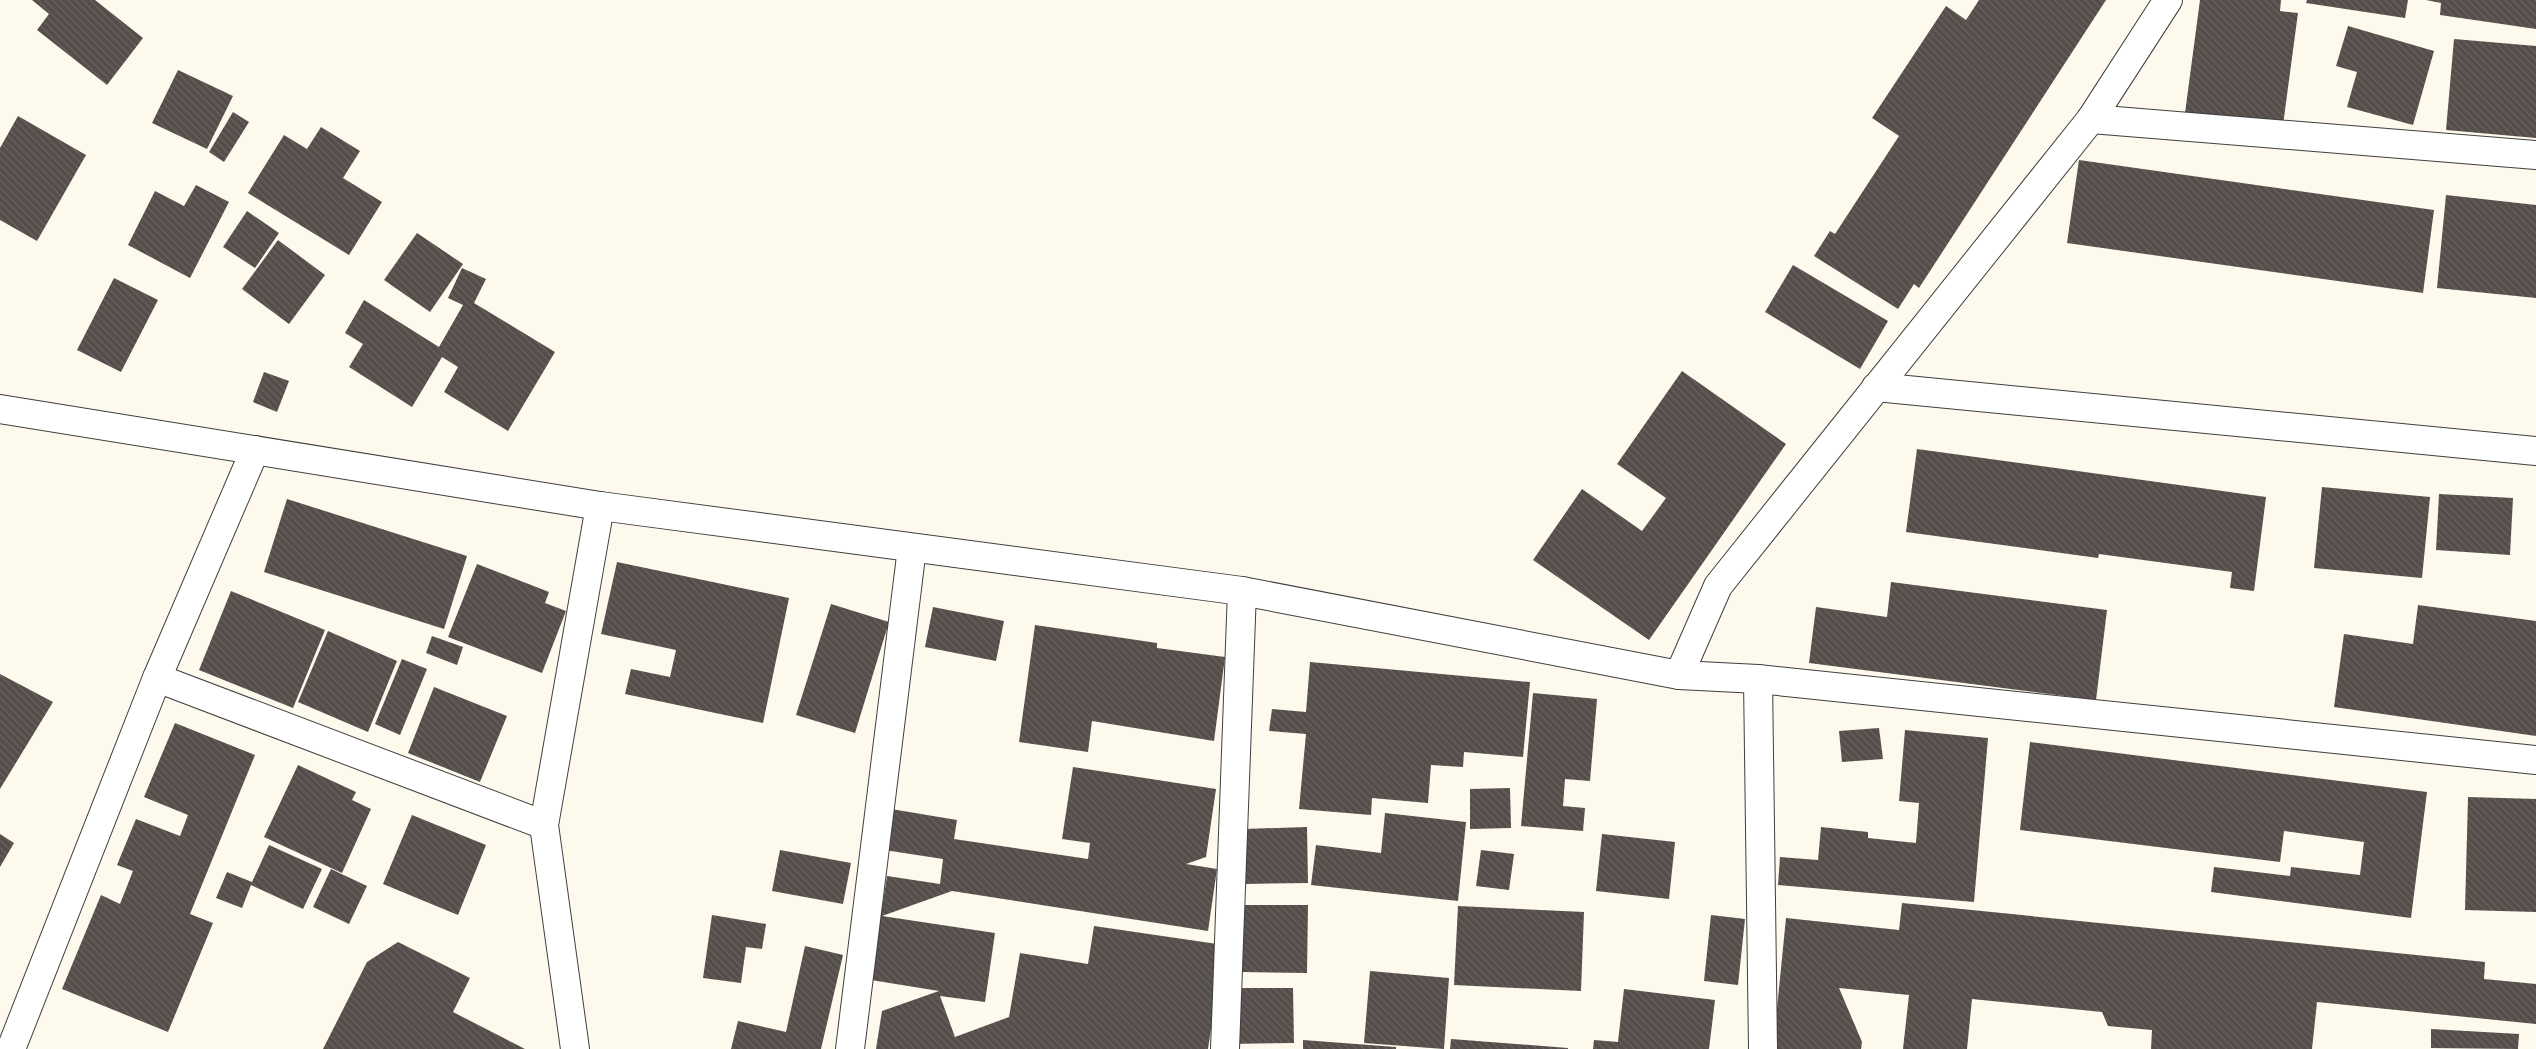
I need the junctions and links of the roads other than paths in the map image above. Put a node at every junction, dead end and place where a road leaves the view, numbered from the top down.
1 (2168, 0) edge
2 (2091, 119) junction
3 (2536, 156) edge
4 (1876, 386) junction
5 (0, 409) edge
6 (255, 450) junction
7 (2536, 451) edge
8 (600, 506) junction
9 (912, 548) junction
10 (1242, 591) junction
11 (1679, 675) junction
12 (157, 678) junction
13 (1758, 679) junction
14 (2536, 760) edge
15 (544, 825) junction
16 (11, 1049) edge
17 (574, 1049) edge
18 (850, 1049) edge
19 (1225, 1049) edge
20 (1763, 1049) edge

1 - 2 street
2 - 3 street
2 - 4 street
4 - 7 street
4 - 11 street
5 - 6 street
6 - 8 street
6 - 12 street
8 - 9 street
8 - 15 street
9 - 10 street
9 - 18 street
10 - 11 street
10 - 19 street
11 - 13 street
12 - 15 street
12 - 16 street
13 - 14 street
13 - 20 street
15 - 17 street

